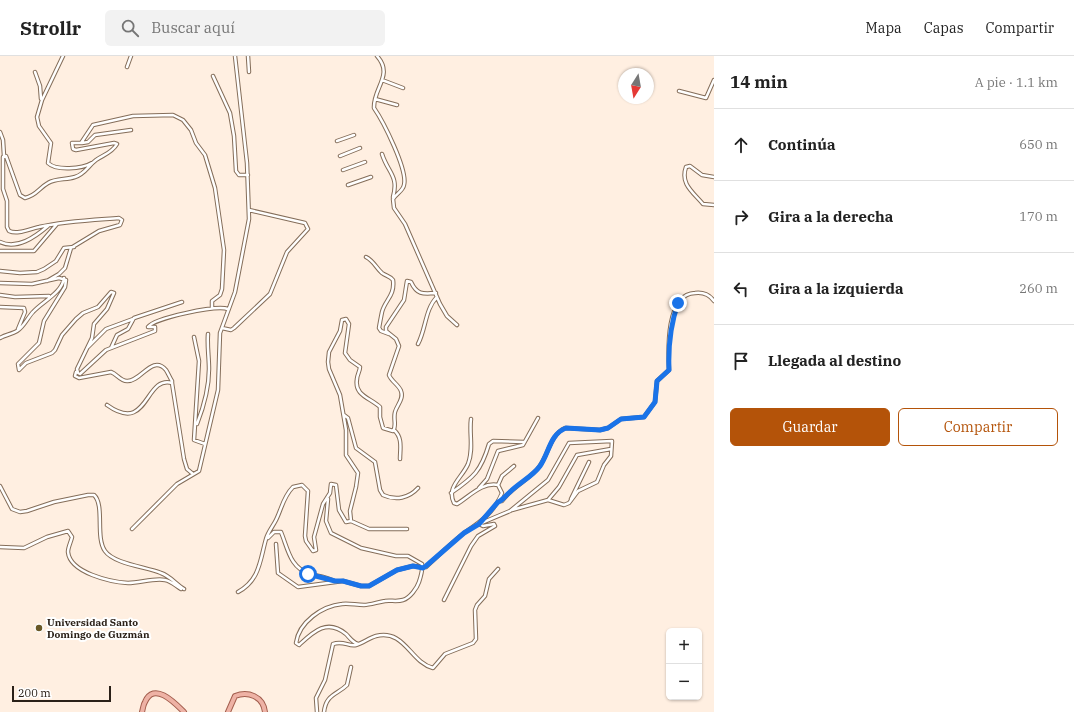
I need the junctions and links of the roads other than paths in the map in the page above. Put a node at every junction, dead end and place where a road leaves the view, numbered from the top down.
1 (63, 56) edge
2 (131, 56) edge
3 (234, 56) edge
4 (248, 56) edge
5 (377, 56) edge
6 (127, 67) dead end
7 (35, 72) dead end
8 (249, 72) dead end
9 (213, 76) dead end
10 (382, 80) junction
11 (714, 80) edge
12 (713, 84) edge
13 (403, 88) dead end
14 (679, 91) dead end
15 (375, 99) junction
16 (42, 100) junction
17 (397, 105) dead end
18 (131, 130) dead end
19 (0, 132) edge
20 (354, 135) dead end
21 (337, 141) dead end
22 (81, 143) junction
23 (360, 148) dead end
24 (382, 154) dead end
25 (4, 156) junction
26 (340, 156) dead end
27 (365, 162) dead end
28 (92, 163) junction
29 (342, 170) dead end
30 (248, 175) junction
31 (371, 177) dead end
32 (714, 177) edge
33 (348, 185) dead end
34 (393, 200) junction
35 (714, 205) edge
36 (248, 210) junction
37 (57, 224) junction
38 (48, 225) junction
39 (0, 242) edge
40 (74, 247) junction
41 (0, 251) edge
42 (366, 257) dead end
43 (0, 271) edge
44 (64, 278) junction
45 (47, 281) junction
46 (0, 283) edge
47 (436, 293) junction
48 (0, 295) edge
49 (50, 296) junction
50 (437, 297) junction
51 (714, 301) edge
52 (182, 302) dead end
53 (0, 307) edge
54 (212, 308) junction
55 (228, 309) junction
56 (134, 318) junction
57 (457, 325) dead end
58 (222, 328) junction
59 (17, 331) junction
60 (208, 334) dead end
61 (389, 334) junction
62 (194, 337) dead end
63 (0, 338) edge
64 (418, 344) dead end
65 (111, 348) junction
66 (86, 349) junction
67 (76, 372) junction
68 (172, 383) junction
69 (107, 405) dead end
70 (344, 414) junction
71 (538, 418) dead end
72 (471, 419) dead end
73 (196, 427) junction
74 (394, 430) junction
75 (524, 442) junction
76 (205, 444) junction
77 (611, 449) junction
78 (400, 459) dead end
79 (589, 462) dead end
80 (514, 466) dead end
81 (193, 474) junction
82 (498, 485) junction
83 (0, 486) edge
84 (418, 488) dead end
85 (479, 488) junction
86 (451, 493) junction
87 (328, 498) junction
88 (548, 500) junction
89 (498, 502) junction
90 (569, 503) junction
91 (510, 511) junction
92 (351, 522) junction
93 (479, 524) junction
94 (132, 529) dead end
95 (407, 529) dead end
96 (266, 539) junction
97 (276, 544) dead end
98 (0, 547) edge
99 (423, 568) junction
100 (498, 569) dead end
101 (335, 581) junction
102 (238, 592) dead end
103 (444, 600) dead end
104 (358, 644) junction
105 (351, 667) dead end
106 (142, 712) edge
107 (184, 712) edge
108 (228, 712) edge
109 (265, 712) edge
110 (317, 712) edge
111 (324, 712) edge

1 - 16 street
2 - 6 street
3 - 30 street
4 - 8 street
5 - 10 street
7 - 16 street
9 - 30 street
10 - 13 street
10 - 15 street
11 - 12 street
12 - 14 street
15 - 17 street
15 - 34 street
16 - 28 street
18 - 22 street
19 - 25 street
20 - 21 street
22 - 28 street
22 - 54 street
23 - 26 street
24 - 34 street
25 - 28 street
25 - 38 street
27 - 29 street
30 - 36 street
31 - 33 street
32 - 35 street
34 - 47 street
36 - 55 street
36 - 58 street
37 - 38 street
37 - 40 street
37 - 41 street
38 - 39 street
40 - 43 street
40 - 45 street
42 - 61 street
44 - 45 street
44 - 49 street
44 - 66 street
45 - 46 street
47 - 50 street
47 - 61 street
48 - 49 street
49 - 59 street
50 - 57 street
50 - 64 street
51 - 89 street
52 - 56 street
53 - 59 street
54 - 55 street
54 - 65 street
55 - 58 street
56 - 65 street
56 - 66 street
58 - 76 street
59 - 63 street
60 - 73 street
61 - 74 street
62 - 73 street
65 - 67 street
66 - 67 street
67 - 68 street
68 - 69 street
68 - 81 street
70 - 74 street
70 - 84 street
70 - 92 street
71 - 75 street
72 - 86 street
73 - 76 street
74 - 78 street
75 - 85 street
75 - 86 street
76 - 81 street
77 - 88 street
77 - 90 street
77 - 91 street
79 - 90 street
80 - 82 street
81 - 94 street
82 - 85 street
82 - 89 street
83 - 98 street
85 - 86 street
87 - 92 street
87 - 96 street
87 - 99 street
88 - 90 street
88 - 91 street
89 - 93 street
91 - 93 street
92 - 95 street
93 - 99 street
93 - 103 street
96 - 101 street
96 - 102 street
97 - 101 street
99 - 101 street
99 - 104 street
100 - 104 street
104 - 110 street
105 - 111 street
106 - 107 main road
108 - 109 main road

